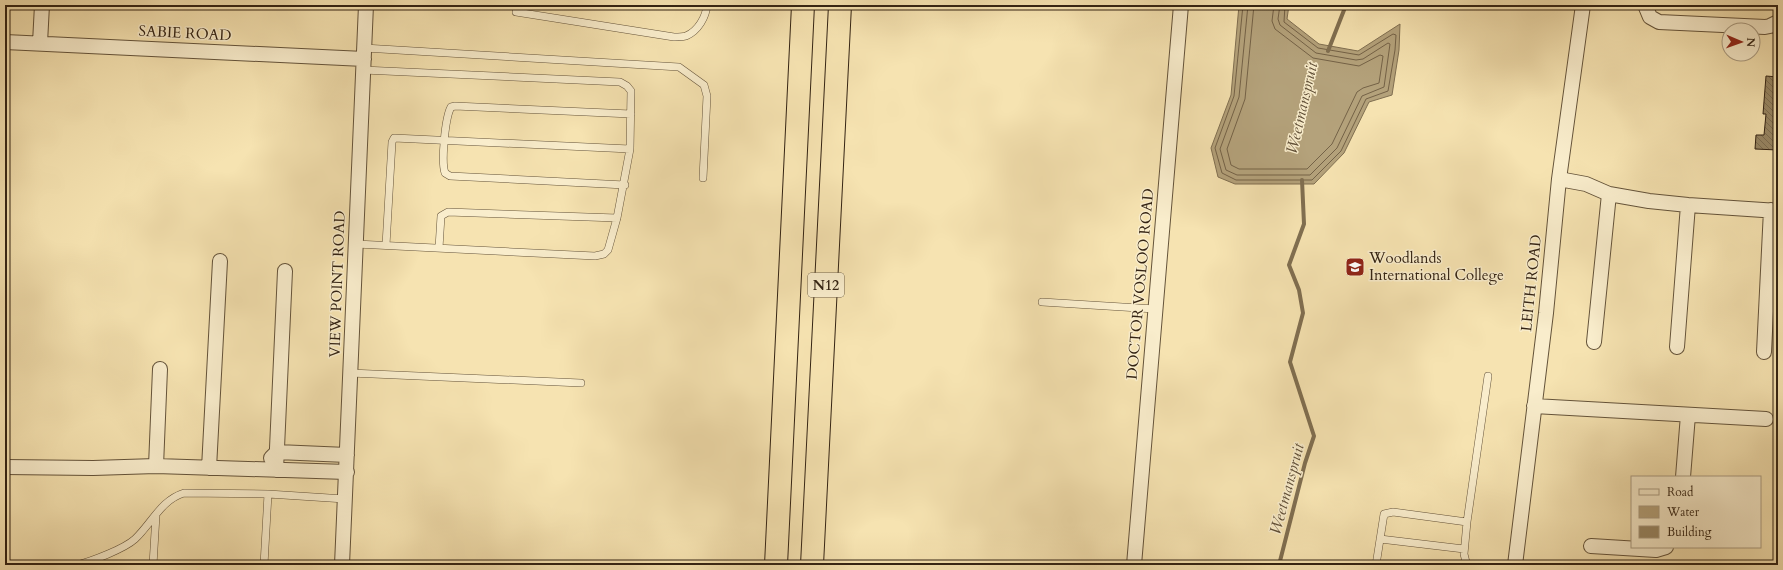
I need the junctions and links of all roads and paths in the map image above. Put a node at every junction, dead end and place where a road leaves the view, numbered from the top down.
1 (42, 5) edge
2 (366, 5) edge
3 (707, 5) edge
4 (802, 5) edge
5 (840, 5) edge
6 (1181, 5) edge
7 (1583, 5) edge
8 (1645, 5) edge
9 (516, 12) dead end
10 (1778, 22) edge
11 (5, 42) edge
12 (40, 43) junction
13 (364, 59) junction
14 (631, 114) junction
15 (445, 140) junction
16 (630, 149) junction
17 (702, 178) dead end
18 (1559, 179) junction
19 (625, 185) junction
20 (1609, 194) junction
21 (1688, 205) junction
22 (1774, 211) edge
23 (617, 218) junction
24 (356, 244) junction
25 (386, 245) junction
26 (440, 248) junction
27 (220, 261) dead end
28 (285, 271) dead end
29 (1042, 302) dead end
30 (1155, 310) junction
31 (1594, 342) dead end
32 (1677, 347) dead end
33 (1764, 352) dead end
34 (160, 370) dead end
35 (350, 374) junction
36 (1488, 376) dead end
37 (581, 383) dead end
38 (1534, 406) junction
39 (1688, 415) junction
40 (1766, 419) dead end
41 (277, 452) junction
42 (347, 455) junction
43 (156, 466) junction
44 (5, 467) edge
45 (209, 468) junction
46 (262, 469) junction
47 (276, 470) junction
48 (346, 472) junction
49 (1683, 476) edge
50 (268, 494) junction
51 (345, 499) junction
52 (156, 515) junction
53 (1467, 522) junction
54 (1380, 539) junction
55 (1591, 546) dead end
56 (1663, 548) edge
57 (1464, 549) junction
58 (89, 563) edge
59 (77, 565) edge
60 (153, 565) edge
61 (264, 565) edge
62 (342, 565) edge
63 (776, 565) edge
64 (812, 565) edge
65 (1134, 565) edge
66 (1376, 565) edge
67 (1468, 565) edge
68 (1515, 565) edge

1 - 12 street
2 - 13 street, VIEW POINT ROAD
3 - 9 lane
4 - 63 highway, N12
5 - 64 highway, N12
6 - 30 street, DOCTOR VOSLOO ROAD
7 - 18 street, LEITH ROAD
8 - 10 street
11 - 12 street, SABIE ROAD
12 - 13 street, SABIE ROAD
13 - 14 lane
13 - 17 lane
13 - 24 street, VIEW POINT ROAD
14 - 15 lane
14 - 16 lane
15 - 16 lane
15 - 19 lane
15 - 25 lane
16 - 19 lane
18 - 20 street
18 - 38 street, LEITH ROAD
19 - 23 lane
20 - 21 street
20 - 31 street
21 - 22 street
21 - 32 street
22 - 33 street
23 - 26 lane
23 - 26 lane
24 - 25 lane
24 - 35 street, VIEW POINT ROAD
25 - 26 lane
27 - 45 street
28 - 41 street
29 - 30 lane
30 - 65 street, DOCTOR VOSLOO ROAD
34 - 43 street
35 - 37 lane
35 - 42 street, VIEW POINT ROAD
36 - 53 lane
38 - 39 street
38 - 68 street, LEITH ROAD
39 - 40 street
39 - 49 street
41 - 42 street
41 - 46 street
41 - 47 street
42 - 48 street, VIEW POINT ROAD
43 - 44 street
43 - 45 street
45 - 46 street
46 - 47 street
47 - 48 street
48 - 51 street, VIEW POINT ROAD
50 - 51 lane
50 - 52 lane
50 - 61 lane
51 - 62 street, VIEW POINT ROAD
52 - 58 lane
52 - 60 lane
53 - 54 lane
53 - 57 lane
54 - 57 lane
54 - 66 lane
55 - 56 street
57 - 67 lane
58 - 59 lane

